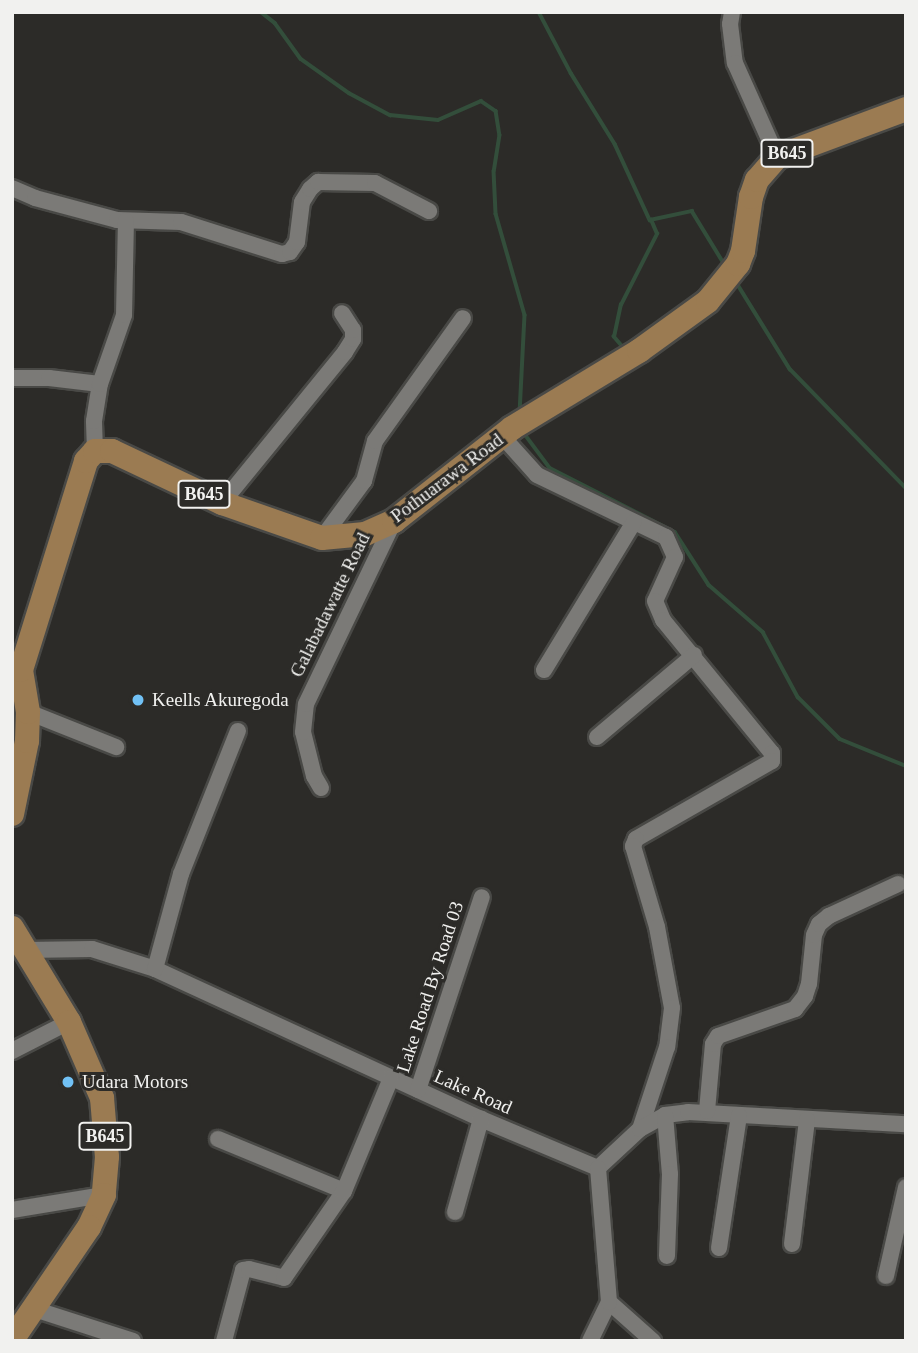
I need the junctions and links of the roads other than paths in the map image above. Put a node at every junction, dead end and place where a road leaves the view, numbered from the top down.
1 (732, 12) edge
2 (906, 108) edge
3 (777, 157) junction
4 (12, 188) edge
5 (429, 211) dead end
6 (126, 221) junction
7 (342, 313) dead end
8 (463, 318) dead end
9 (12, 378) edge
10 (100, 384) junction
11 (507, 432) junction
12 (95, 450) junction
13 (222, 503) junction
14 (394, 521) junction
15 (634, 522) junction
16 (321, 538) junction
17 (694, 655) junction
18 (544, 670) dead end
19 (28, 712) junction
20 (238, 731) dead end
21 (597, 737) dead end
22 (116, 747) dead end
23 (321, 788) dead end
24 (12, 814) edge
25 (898, 884) dead end
26 (482, 897) dead end
27 (16, 938) edge
28 (155, 969) junction
29 (69, 1022) junction
30 (12, 1051) edge
31 (391, 1078) junction
32 (418, 1090) junction
33 (706, 1111) junction
34 (665, 1115) junction
35 (740, 1115) junction
36 (481, 1119) junction
37 (807, 1120) junction
38 (906, 1124) edge
39 (640, 1129) junction
40 (218, 1139) dead end
41 (598, 1168) junction
42 (906, 1187) edge
43 (344, 1191) junction
44 (104, 1195) junction
45 (12, 1210) edge
46 (455, 1212) dead end
47 (792, 1244) dead end
48 (719, 1248) dead end
49 (667, 1256) dead end
50 (886, 1276) dead end
51 (609, 1302) junction
52 (34, 1309) junction
53 (225, 1336) edge
54 (19, 1339) edge
55 (133, 1341) edge
56 (242, 1341) edge
57 (590, 1341) edge
58 (653, 1341) edge

1 - 3 street
2 - 3 main road, B645
3 - 11 main road, Pothuarawa Road / B645
4 - 6 street
5 - 6 street
6 - 10 street
7 - 13 street
8 - 16 street
9 - 10 street
10 - 12 street
11 - 14 main road, Pothuarawa Road / B645
11 - 15 street
12 - 13 main road, Pothuarawa Road / B645
12 - 19 main road
13 - 16 main road, Pothuarawa Road / B645
14 - 16 main road, Pothuarawa Road / B645
14 - 23 street, Galabadawatte Road
15 - 17 street
15 - 18 street
17 - 21 street
17 - 39 street
19 - 22 street
19 - 24 main road
20 - 28 street
25 - 33 street
26 - 32 street, Lake Road By Road 03
27 - 28 street, Lake Road
27 - 29 main road, B645
28 - 31 street, Lake Road
29 - 30 street
29 - 44 main road, B645
31 - 32 street, Lake Road
31 - 43 street
32 - 36 street, Lake Road
33 - 34 street
33 - 35 street
34 - 39 street
34 - 49 street
35 - 37 street
35 - 48 street
36 - 41 street, Lake Road
36 - 46 street
37 - 38 street
37 - 47 street
39 - 41 street
40 - 43 street
41 - 51 street
42 - 50 street
43 - 53 street
44 - 45 street
44 - 52 main road, B645
51 - 57 street
51 - 58 street
52 - 54 main road, B645
52 - 55 street
53 - 56 street

